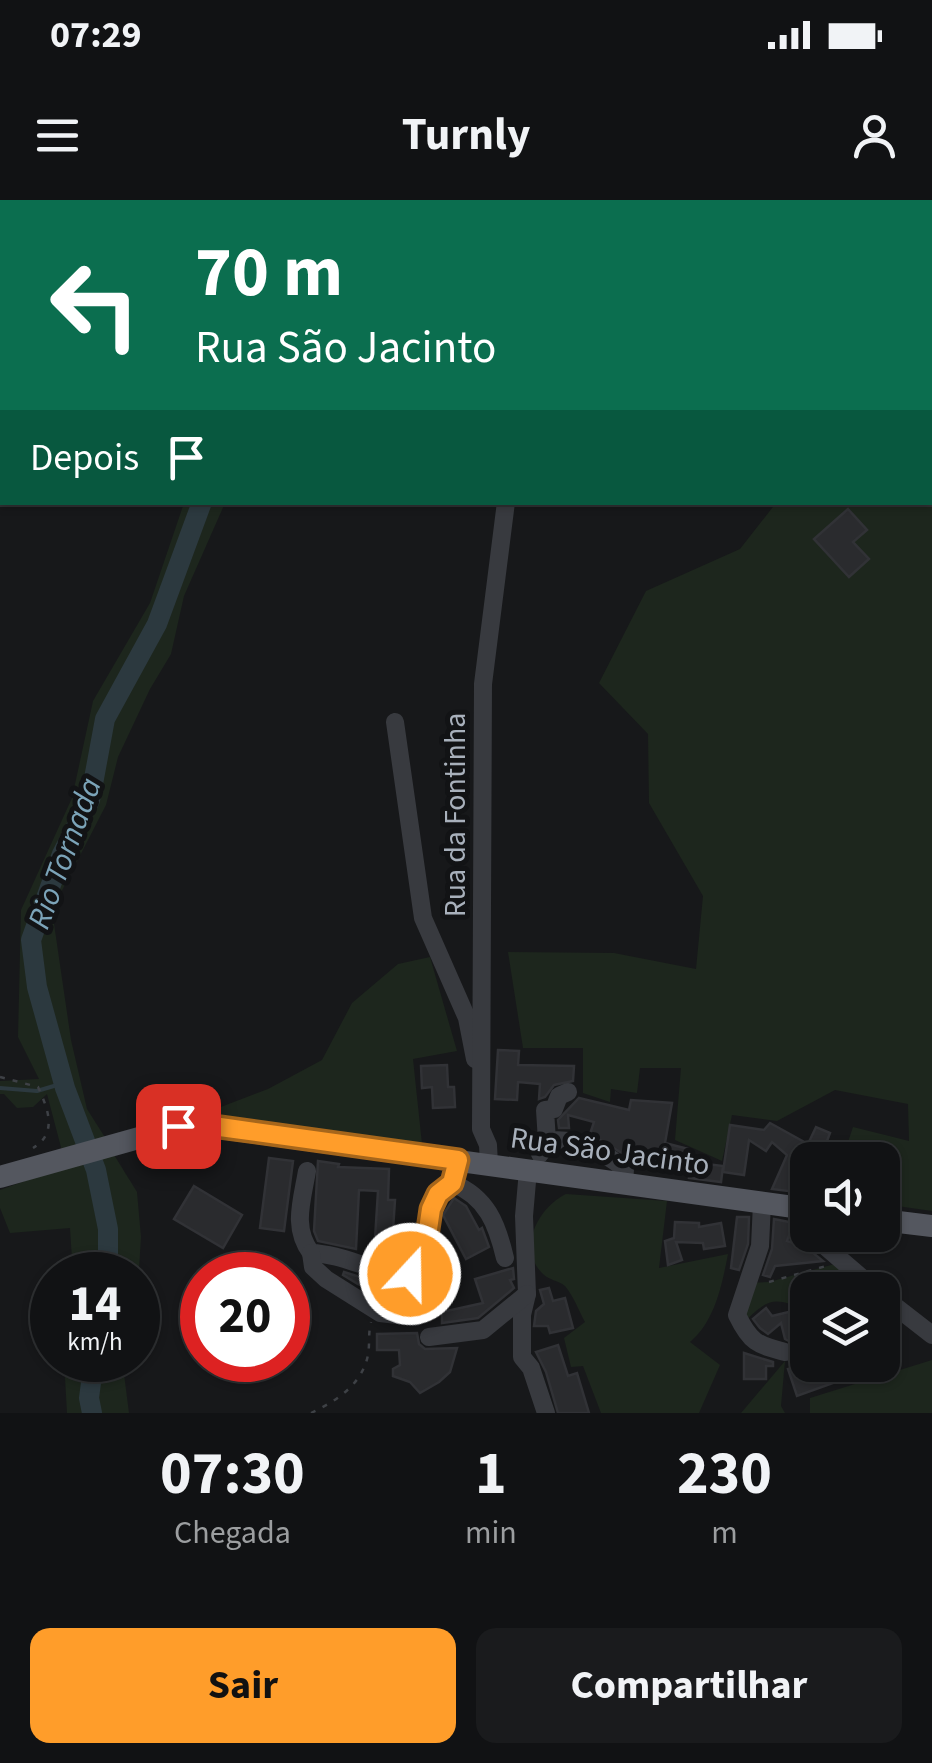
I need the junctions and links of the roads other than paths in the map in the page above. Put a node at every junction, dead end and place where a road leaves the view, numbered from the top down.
1 (506, 505) edge
2 (394, 722) dead end
3 (482, 1065) junction
4 (568, 1092) dead end
5 (538, 1155) junction
6 (472, 1162) junction
7 (307, 1172) dead end
8 (0, 1178) edge
9 (452, 1183) junction
10 (624, 1183) junction
11 (762, 1203) junction
12 (790, 1214) edge
13 (900, 1222) edge
14 (932, 1226) edge
15 (311, 1252) junction
16 (833, 1252) edge
17 (505, 1258) dead end
18 (423, 1263) junction
19 (854, 1272) edge
20 (527, 1294) junction
21 (900, 1310) edge
22 (932, 1334) edge
23 (429, 1338) dead end
24 (785, 1352) dead end
25 (546, 1413) edge

1 - 3 street, Rua da Fontinha
2 - 3 street
3 - 6 street, Rua da Fontinha
4 - 5 street
5 - 6 main road, Rua São Jacinto
5 - 10 main road, Rua São Jacinto
5 - 10 street
5 - 20 street
6 - 8 main road, Rua São Jacinto
6 - 9 street
7 - 15 street
9 - 17 street
9 - 18 street
10 - 11 main road, Rua São Jacinto
11 - 12 main road, Rua São Jacinto
11 - 24 street
13 - 14 main road
15 - 18 street
15 - 18 street
16 - 19 street
20 - 23 street
20 - 25 street
21 - 22 street

